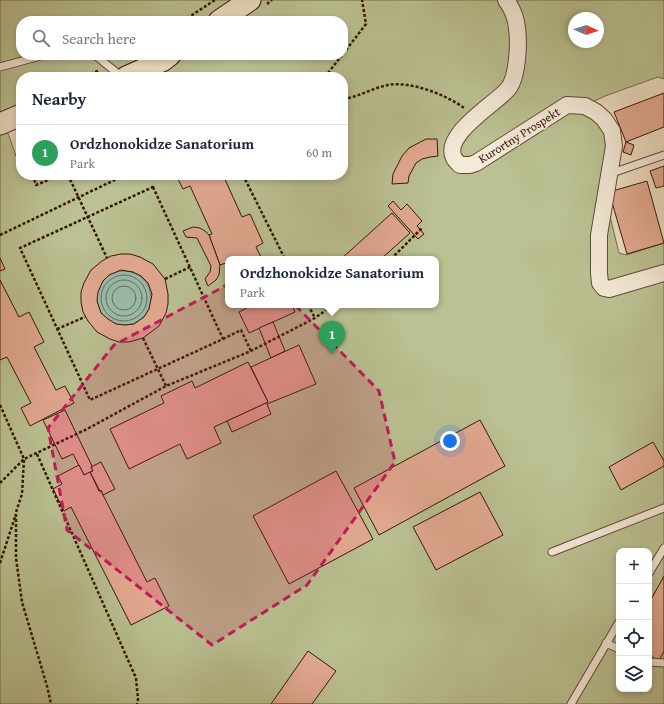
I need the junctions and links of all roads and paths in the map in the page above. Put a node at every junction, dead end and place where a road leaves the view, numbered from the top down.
1 (215, 0) edge
2 (250, 0) edge
3 (362, 0) edge
4 (506, 0) edge
5 (191, 16) edge
6 (226, 16) edge
7 (348, 46) edge
8 (24, 60) edge
9 (101, 60) edge
10 (163, 60) edge
11 (338, 60) edge
12 (0, 66) edge
13 (116, 72) edge
14 (137, 72) edge
15 (329, 72) edge
16 (348, 98) edge
17 (16, 117) edge
18 (475, 117) junction
19 (0, 124) edge
20 (664, 155) edge
21 (609, 174) junction
22 (34, 180) edge
23 (48, 180) edge
24 (70, 180) edge
25 (116, 180) edge
26 (246, 180) edge
27 (78, 198) junction
28 (87, 217) junction
29 (422, 228) dead end
30 (0, 235) edge
31 (284, 256) edge
32 (394, 256) edge
33 (106, 258) dead end
34 (190, 267) junction
35 (664, 273) edge
36 (165, 280) dead end
37 (310, 308) edge
38 (329, 308) edge
39 (85, 317) dead end
40 (315, 318) junction
41 (57, 329) junction
42 (143, 338) dead end
43 (223, 339) junction
44 (251, 351) junction
45 (158, 368) junction
46 (166, 386) junction
47 (0, 405) edge
48 (37, 454) junction
49 (24, 459) junction
50 (0, 483) edge
51 (664, 508) edge
52 (16, 512) junction
53 (664, 548) edge
54 (552, 552) dead end
55 (0, 563) edge
56 (652, 568) edge
57 (616, 627) edge
58 (606, 643) junction
59 (616, 648) edge
60 (652, 662) edge
61 (664, 663) edge
62 (51, 704) edge
63 (137, 704) edge
64 (571, 704) edge

1 - 5 path
2 - 6 main road
3 - 7 path
4 - 18 street, Kurortny Prospekt
8 - 12 lane
9 - 13 lane
10 - 14 main road
11 - 15 path
16 - 18 path
17 - 19 main road
18 - 21 street, Kurortny Prospekt
20 - 21 lane
21 - 35 street, Kurortny Prospekt
22 - 23 path
24 - 27 path
25 - 27 path
26 - 31 path
27 - 28 path
27 - 30 path
28 - 33 path
28 - 34 path
28 - 41 path
29 - 32 path
34 - 36 path
34 - 43 path
37 - 40 path
38 - 40 path
39 - 41 path
40 - 44 path
41 - 45 path
42 - 45 path
43 - 44 path
43 - 45 path
44 - 46 path
45 - 46 path
46 - 48 path
47 - 49 path
48 - 49 path
48 - 63 path
49 - 50 path
49 - 52 path
51 - 54 lane
52 - 55 path
52 - 62 path
53 - 56 lane
57 - 58 lane
58 - 59 lane
58 - 64 lane
60 - 61 lane

